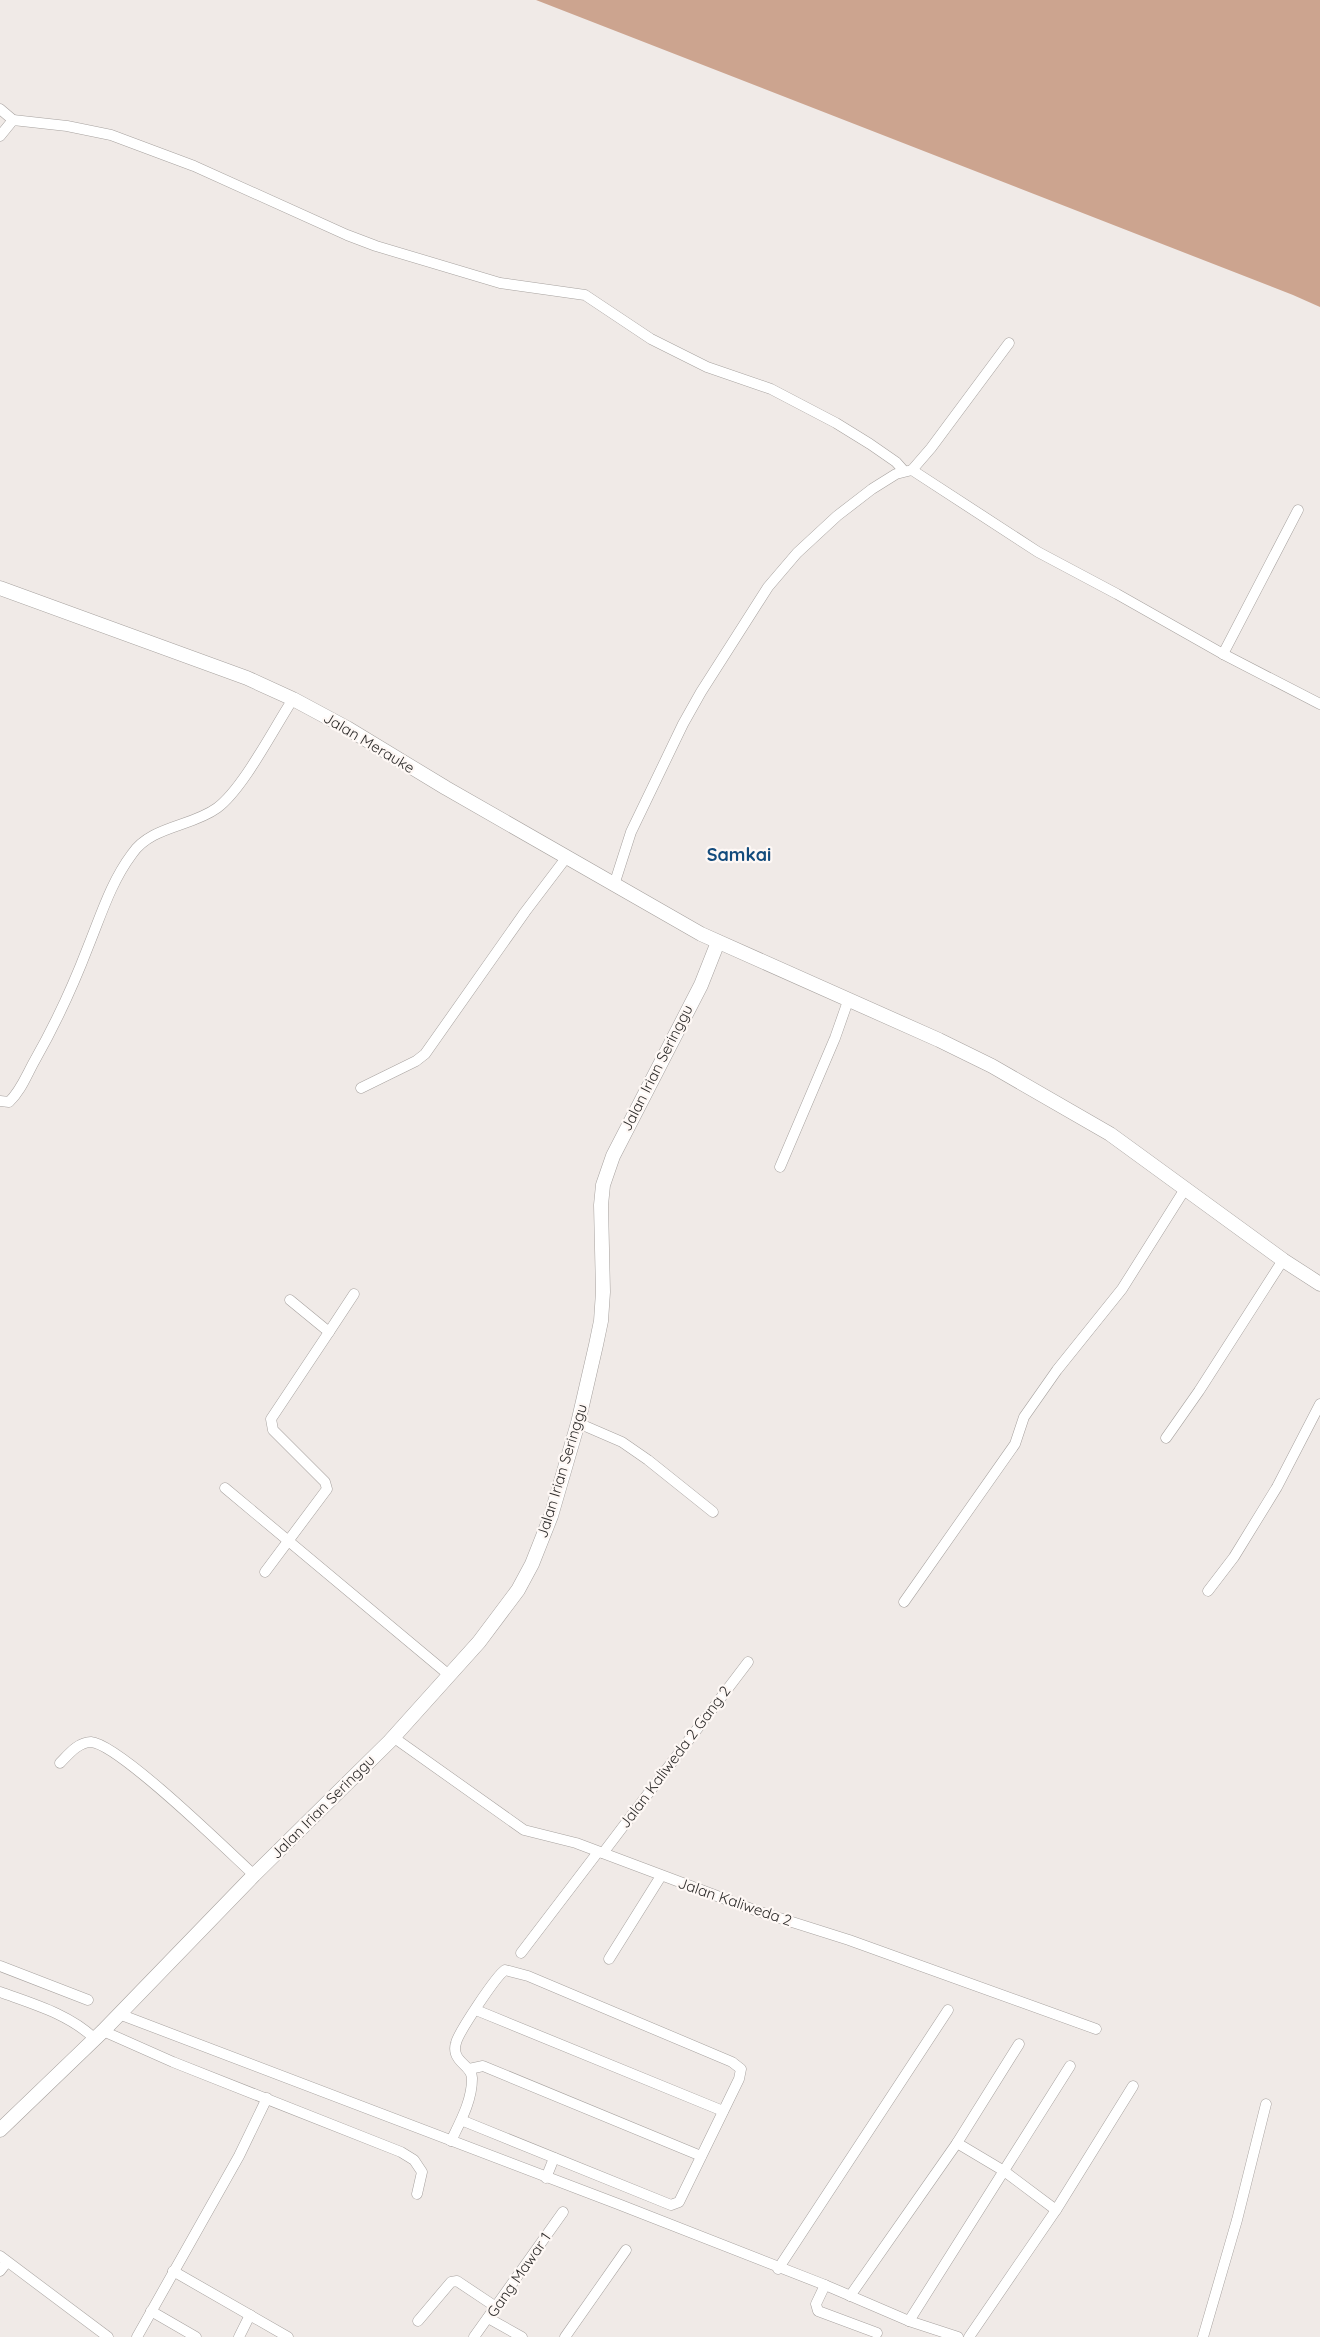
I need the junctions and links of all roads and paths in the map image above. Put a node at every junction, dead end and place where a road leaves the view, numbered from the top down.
1 (0, 109) edge
2 (13, 120) junction
3 (0, 136) edge
4 (1009, 343) dead end
5 (908, 471) junction
6 (1298, 510) dead end
7 (0, 588) edge
8 (1223, 654) junction
9 (293, 699) junction
10 (1320, 704) edge
11 (566, 858) junction
12 (614, 885) junction
13 (718, 942) junction
14 (848, 1001) junction
15 (361, 1088) dead end
16 (0, 1101) edge
17 (780, 1167) dead end
18 (1185, 1189) junction
19 (1283, 1260) junction
20 (1320, 1284) edge
21 (354, 1294) dead end
22 (290, 1300) dead end
23 (329, 1332) junction
24 (1320, 1404) edge
25 (578, 1423) junction
26 (1166, 1438) dead end
27 (225, 1488) dead end
28 (713, 1512) dead end
29 (288, 1542) junction
30 (265, 1572) dead end
31 (1208, 1591) dead end
32 (904, 1602) dead end
33 (748, 1662) dead end
34 (449, 1676) junction
35 (393, 1737) junction
36 (60, 1763) dead end
37 (600, 1852) junction
38 (254, 1875) junction
39 (661, 1876) junction
40 (521, 1953) dead end
41 (609, 1959) dead end
42 (0, 1966) edge
43 (0, 1992) edge
44 (88, 2000) dead end
45 (476, 2010) junction
46 (948, 2010) dead end
47 (107, 2027) junction
48 (1096, 2029) dead end
49 (1019, 2044) dead end
50 (1070, 2066) dead end
51 (469, 2069) junction
52 (1133, 2086) dead end
53 (267, 2098) junction
54 (1266, 2104) dead end
55 (723, 2111) junction
56 (461, 2120) junction
57 (0, 2130) edge
58 (451, 2141) junction
59 (957, 2143) junction
60 (701, 2156) junction
61 (554, 2158) junction
62 (1004, 2171) junction
63 (546, 2178) junction
64 (417, 2194) dead end
65 (1056, 2210) junction
66 (563, 2212) dead end
67 (626, 2250) dead end
68 (3, 2259) edge
69 (778, 2268) junction
70 (0, 2271) edge
71 (174, 2271) junction
72 (823, 2287) junction
73 (850, 2296) junction
74 (496, 2307) junction
75 (151, 2311) junction
76 (250, 2315) junction
77 (488, 2318) junction
78 (418, 2321) dead end
79 (909, 2321) junction
80 (876, 2333) dead end
81 (108, 2337) edge
82 (137, 2337) edge
83 (196, 2337) edge
84 (239, 2337) edge
85 (288, 2337) edge
86 (474, 2337) edge
87 (522, 2337) edge
88 (566, 2337) edge
89 (958, 2337) edge
90 (969, 2337) edge
91 (1202, 2337) edge

1 - 2 street
2 - 3 street
2 - 5 street
4 - 5 street
5 - 8 street
5 - 12 street
6 - 8 street
7 - 9 street, Jalan Merauke
8 - 10 street
9 - 11 street, Jalan Merauke
9 - 16 street
11 - 12 street, Jalan Merauke
11 - 15 street
12 - 13 street, Jalan Merauke
13 - 14 street, Jalan Merauke
13 - 25 street, Jalan Irian Seringgu
14 - 17 street
14 - 18 street, Jalan Merauke
18 - 19 street, Jalan Merauke
18 - 32 street
19 - 20 street, Jalan Merauke
19 - 26 street
21 - 23 street
22 - 23 street
23 - 29 street
24 - 31 street
25 - 28 street
25 - 34 street, Jalan Irian Seringgu
27 - 29 street
29 - 30 street
29 - 34 street
33 - 37 street, Jalan Kaliweda 2 Gang 2
34 - 35 street, Jalan Irian Seringgu
35 - 37 street, Jalan Kaliweda 2
35 - 38 street, Jalan Irian Seringgu
36 - 38 street
37 - 39 street, Jalan Kaliweda 2
37 - 40 street, Jalan Kaliweda 2 Gang 2
38 - 47 street, Jalan Irian Seringgu
39 - 41 street
39 - 48 street, Jalan Kaliweda 2
42 - 44 street
43 - 47 street
45 - 51 street
45 - 55 street
45 - 55 street
46 - 69 street
47 - 53 street
47 - 57 street, Jalan Irian Seringgu
47 - 58 street
49 - 59 street
50 - 62 street
51 - 56 street
51 - 60 street
52 - 65 street
53 - 64 street
53 - 71 street
54 - 91 street
55 - 60 street
56 - 58 street
56 - 61 street
58 - 63 street
59 - 62 street
59 - 73 street
60 - 61 street
61 - 63 street
62 - 65 street
62 - 79 street
63 - 69 street
65 - 90 street
66 - 74 street, Gang Mawar 1
67 - 88 street
68 - 70 street
68 - 81 street
69 - 72 street
71 - 75 street
71 - 76 street
72 - 73 street
72 - 80 street
73 - 79 street
74 - 77 street, Gang Mawar 1
74 - 78 street
75 - 82 street
75 - 83 street
76 - 84 street
76 - 85 street
77 - 86 street, Gang Mawar 1
77 - 87 street
79 - 89 street

